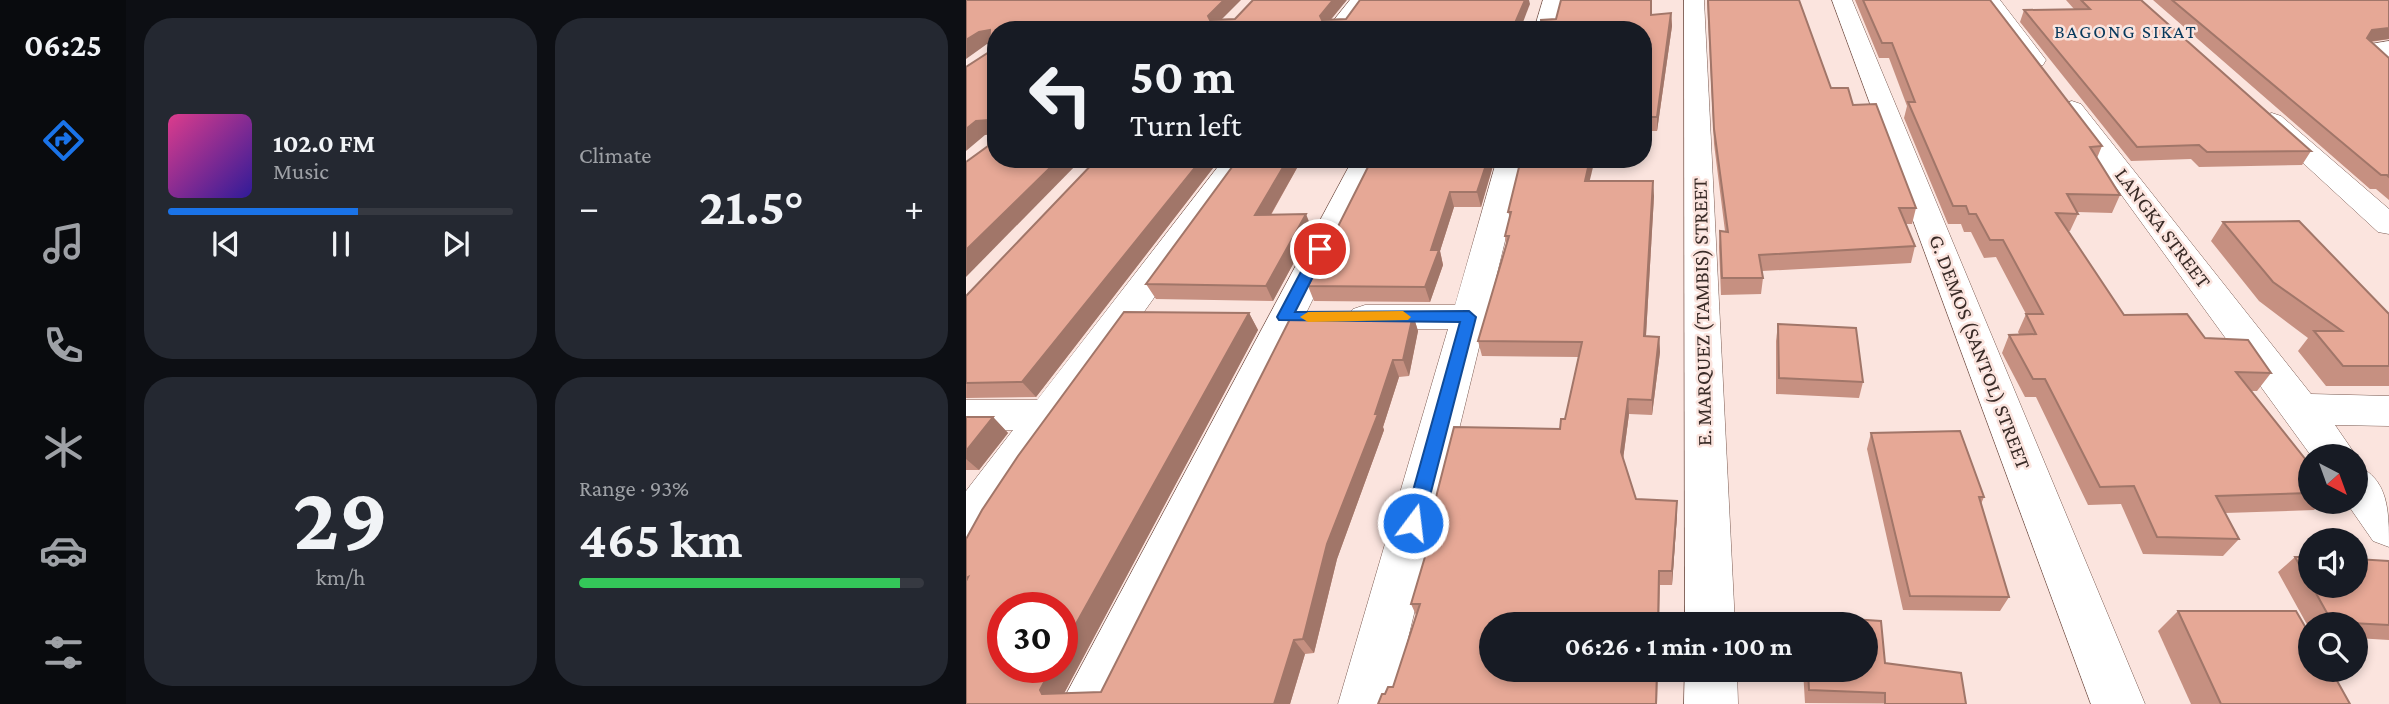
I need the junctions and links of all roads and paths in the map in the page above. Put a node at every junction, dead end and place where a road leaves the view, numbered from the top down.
1 (1360, 0) edge
2 (1553, 0) edge
3 (1695, 0) edge
4 (1842, 0) edge
5 (1990, 0) edge
6 (1344, 21) edge
7 (1547, 21) edge
8 (2389, 48) edge
9 (2389, 64) edge
10 (2258, 108) edge
11 (1232, 168) edge
12 (1361, 168) edge
13 (1509, 168) edge
14 (2389, 225) edge
15 (1122, 314) junction
16 (1162, 315) edge
17 (1271, 316) junction
18 (1469, 317) junction
19 (2300, 409) junction
20 (2389, 411) edge
21 (966, 415) edge
22 (1047, 415) junction
23 (2326, 444) edge
24 (2368, 499) edge
25 (966, 525) edge
26 (2389, 527) edge
27 (1710, 612) edge
28 (1711, 682) edge
29 (1088, 704) edge
30 (1365, 704) edge
31 (1712, 704) edge
32 (2118, 704) edge

1 - 6 street
2 - 7 street
3 - 27 street, E. MARQUEZ (TAMBIS) STREET
4 - 32 street, G. DEMOS (SANTOL) STREET
5 - 19 street, LANGKA STREET
8 - 9 street
10 - 14 street
11 - 15 street
12 - 17 street
13 - 18 street
15 - 16 street
15 - 22 street
17 - 18 street
17 - 29 street
18 - 30 street
19 - 20 street
19 - 23 street, LANGKA STREET
21 - 22 street
22 - 25 street
24 - 26 street
28 - 31 street

